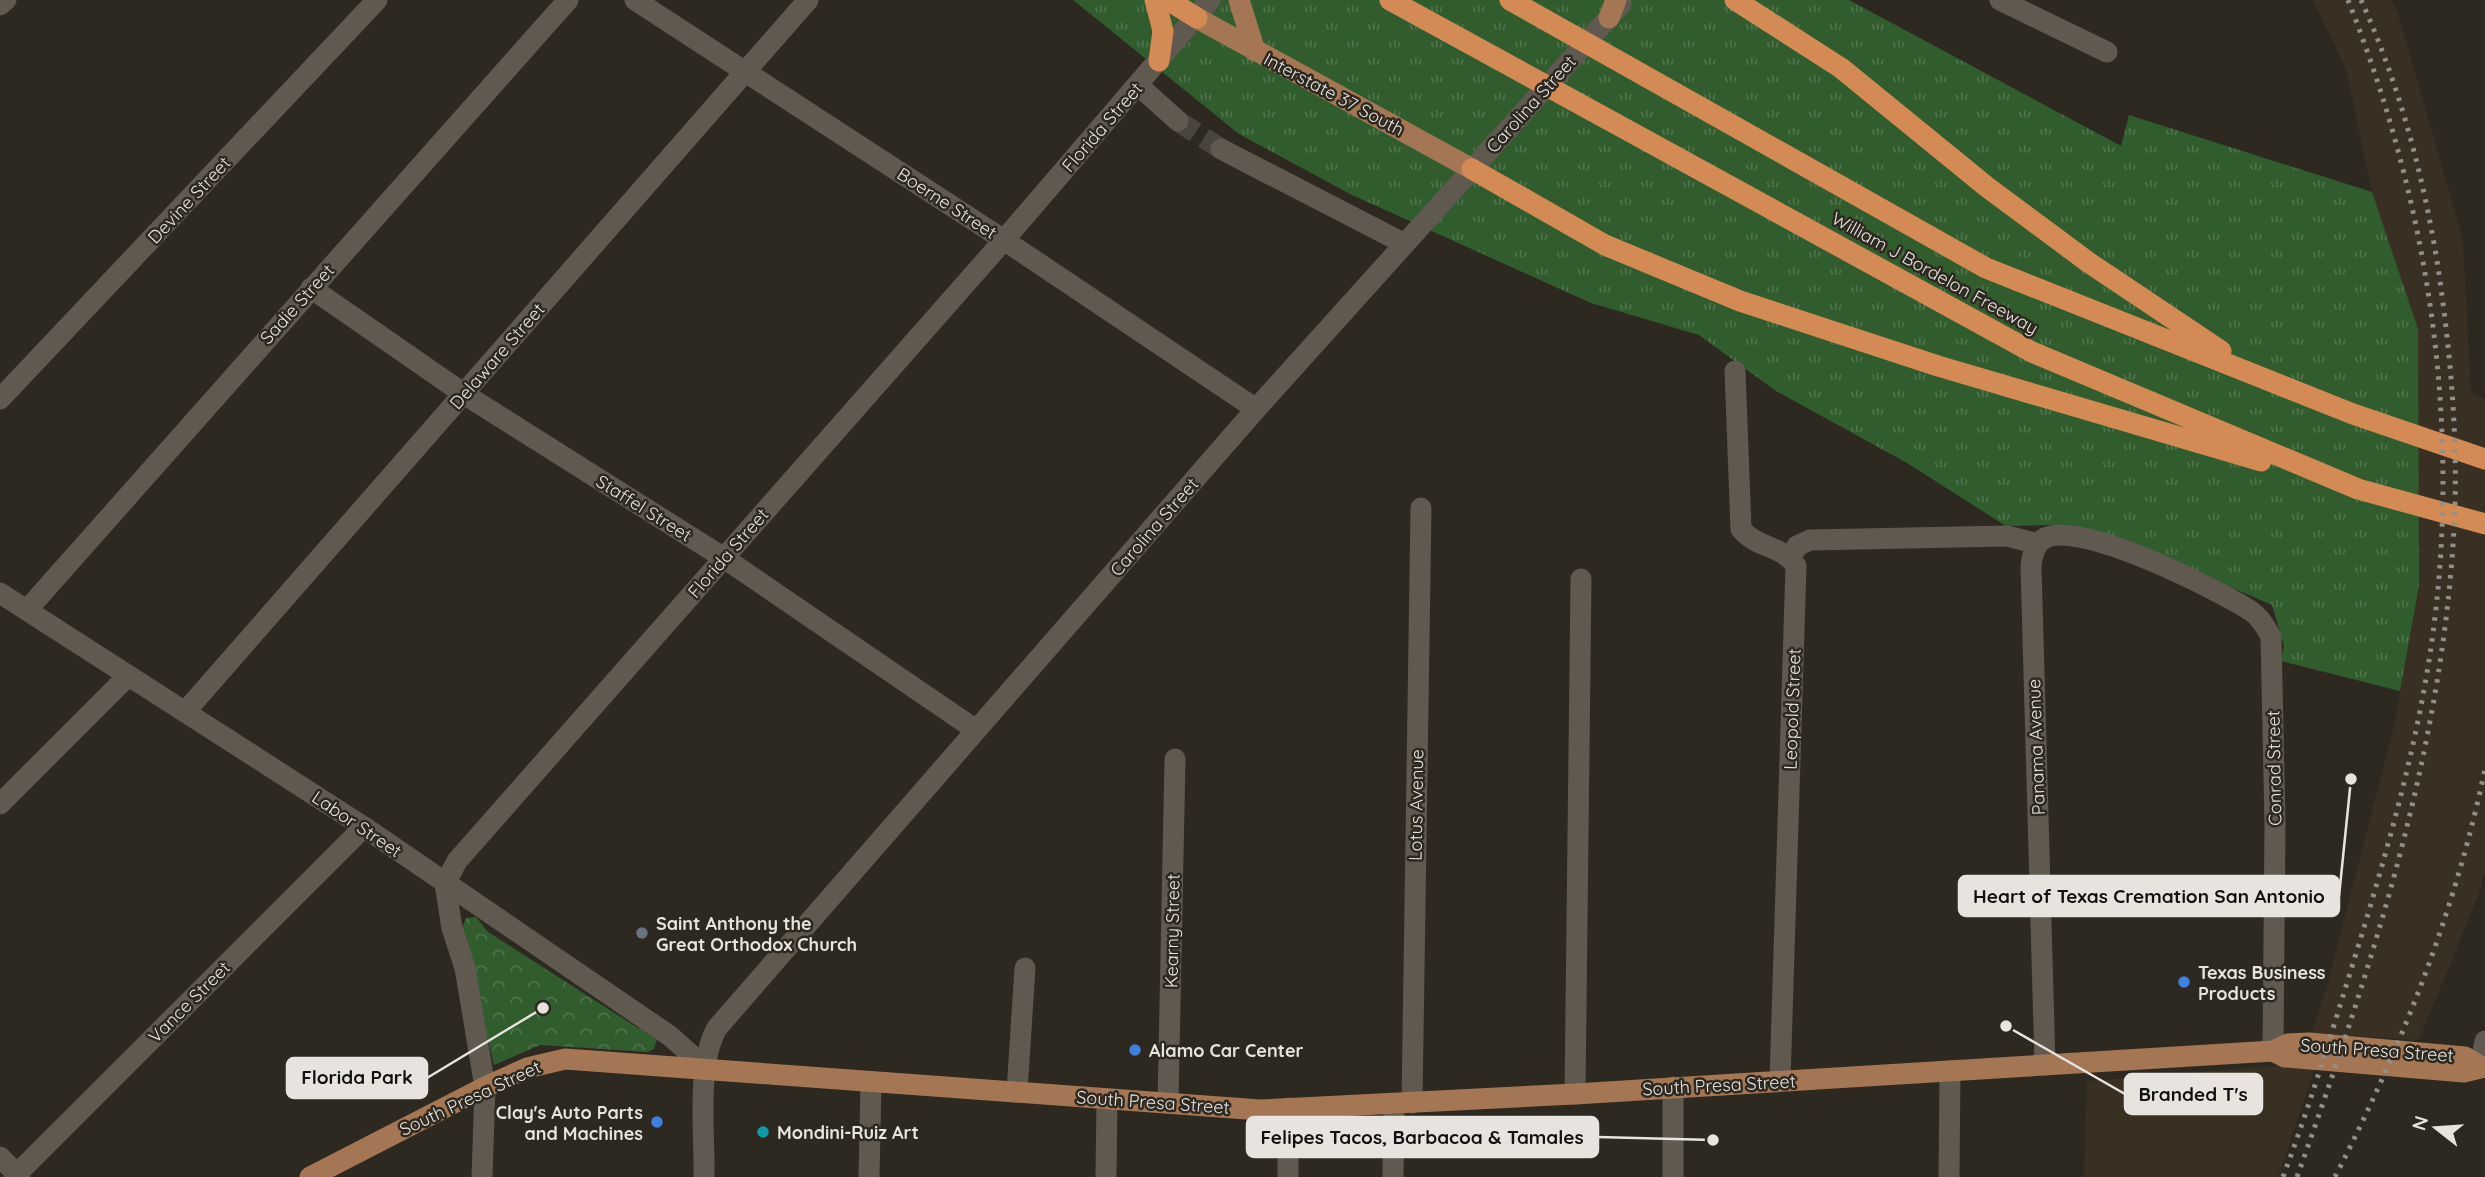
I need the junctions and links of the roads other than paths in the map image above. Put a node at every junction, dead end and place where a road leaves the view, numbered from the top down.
1 (6, 0) edge
2 (377, 0) edge
3 (568, 0) edge
4 (635, 0) edge
5 (808, 0) edge
6 (1155, 0) edge
7 (1168, 0) edge
8 (1210, 0) edge
9 (1239, 0) edge
10 (1390, 0) edge
11 (1510, 0) edge
12 (1625, 0) edge
13 (1735, 0) edge
14 (2000, 0) edge
15 (0, 5) edge
16 (1612, 9) edge
17 (1198, 18) junction
18 (1255, 51) junction
19 (2107, 52) dead end
20 (1159, 61) junction
21 (745, 73) junction
22 (1138, 85) junction
23 (1178, 121) tunnel mouth
24 (1221, 149) tunnel mouth
25 (1472, 169) junction
26 (1004, 240) junction
27 (1405, 244) junction
28 (311, 288) junction
29 (1735, 371) dead end
30 (2254, 374) junction
31 (464, 394) junction
32 (0, 399) edge
33 (1256, 409) junction
34 (2485, 459) edge
35 (2358, 489) junction
36 (1421, 508) dead end
37 (2485, 524) edge
38 (2038, 544) junction
39 (724, 558) junction
40 (1791, 558) junction
41 (1581, 579) dead end
42 (0, 593) edge
43 (27, 610) junction
44 (128, 676) junction
45 (185, 712) junction
46 (976, 730) junction
47 (1175, 759) dead end
48 (0, 804) edge
49 (364, 827) junction
50 (445, 884) junction
51 (1026, 968) dead end
52 (2485, 1041) edge
53 (2273, 1051) junction
54 (2045, 1065) junction
55 (2483, 1066) edge
56 (706, 1068) junction
57 (1950, 1071) junction
58 (1780, 1081) junction
59 (871, 1082) junction
60 (485, 1087) junction
61 (1673, 1087) junction
62 (1017, 1092) junction
63 (1575, 1094) junction
64 (1107, 1099) junction
65 (1168, 1103) junction
66 (1403, 1104) junction
67 (1288, 1108) junction
68 (0, 1157) edge
69 (322, 1174) edge
70 (17, 1176) edge
71 (482, 1177) edge
72 (704, 1177) edge
73 (869, 1177) edge
74 (1106, 1177) edge
75 (1288, 1177) edge
76 (1393, 1177) edge
77 (1673, 1177) edge
78 (1948, 1177) edge

1 - 15 street
2 - 32 street, Devine Street
3 - 28 street, Sadie Street
4 - 21 street, Boerne Street
5 - 21 street, Delaware Street
6 - 20 highway
7 - 17 highway
8 - 17 street, Florida Street
9 - 18 main road
10 - 35 highway, William J Bordelon Freeway
11 - 30 highway, William J Bordelon Freeway
12 - 16 street, Carolina Street
13 - 30 highway
14 - 19 street
16 - 25 street, Carolina Street
17 - 18 main road, Interstate 37 South
17 - 20 street, Florida Street
18 - 25 main road, Interstate 37 South
20 - 22 street, Florida Street
21 - 26 street, Boerne Street
21 - 31 street, Delaware Street
22 - 23 street
22 - 26 street, Florida Street
24 - 27 street
25 - 27 street, Carolina Street
25 - 35 highway
26 - 33 street, Boerne Street
26 - 39 street, Florida Street
27 - 33 street, Carolina Street
28 - 31 street, Staffel Street
28 - 43 street, Sadie Street
29 - 40 street
30 - 34 highway, William J Bordelon Freeway
31 - 39 street, Staffel Street
31 - 45 street, Delaware Street
33 - 46 street, Carolina Street
35 - 37 highway, William J Bordelon Freeway
36 - 66 street, Lotus Avenue
38 - 40 street
38 - 53 street, Conrad Street
38 - 54 street, Panama Avenue
39 - 46 street, Staffel Street
39 - 50 street, Florida Street
40 - 58 street, Leopold Street
41 - 63 street
42 - 43 street, Labor Street
43 - 44 street, Labor Street
44 - 45 street, Labor Street
44 - 48 street
45 - 49 street, Labor Street
46 - 56 street, Carolina Street
47 - 65 street, Kearny Street
49 - 50 street, Labor Street
49 - 70 street, Vance Street
50 - 56 street, Labor Street
50 - 60 street
51 - 62 street
52 - 55 street
53 - 54 main road, South Presa Street
53 - 55 main road, South Presa Street
54 - 57 main road, South Presa Street
56 - 59 main road, South Presa Street
56 - 60 main road, South Presa Street
56 - 72 street, Carolina Street
57 - 58 main road, South Presa Street
57 - 78 street
58 - 61 main road, South Presa Street
59 - 62 main road, South Presa Street
59 - 73 street
60 - 69 main road, South Presa Street
60 - 71 street
61 - 63 main road, South Presa Street
61 - 77 street
62 - 64 main road, South Presa Street
63 - 66 main road, South Presa Street
64 - 65 main road, South Presa Street
64 - 74 street
65 - 67 main road, South Presa Street
66 - 67 main road, South Presa Street
66 - 76 street, Lotus Avenue
67 - 75 street
68 - 70 street

